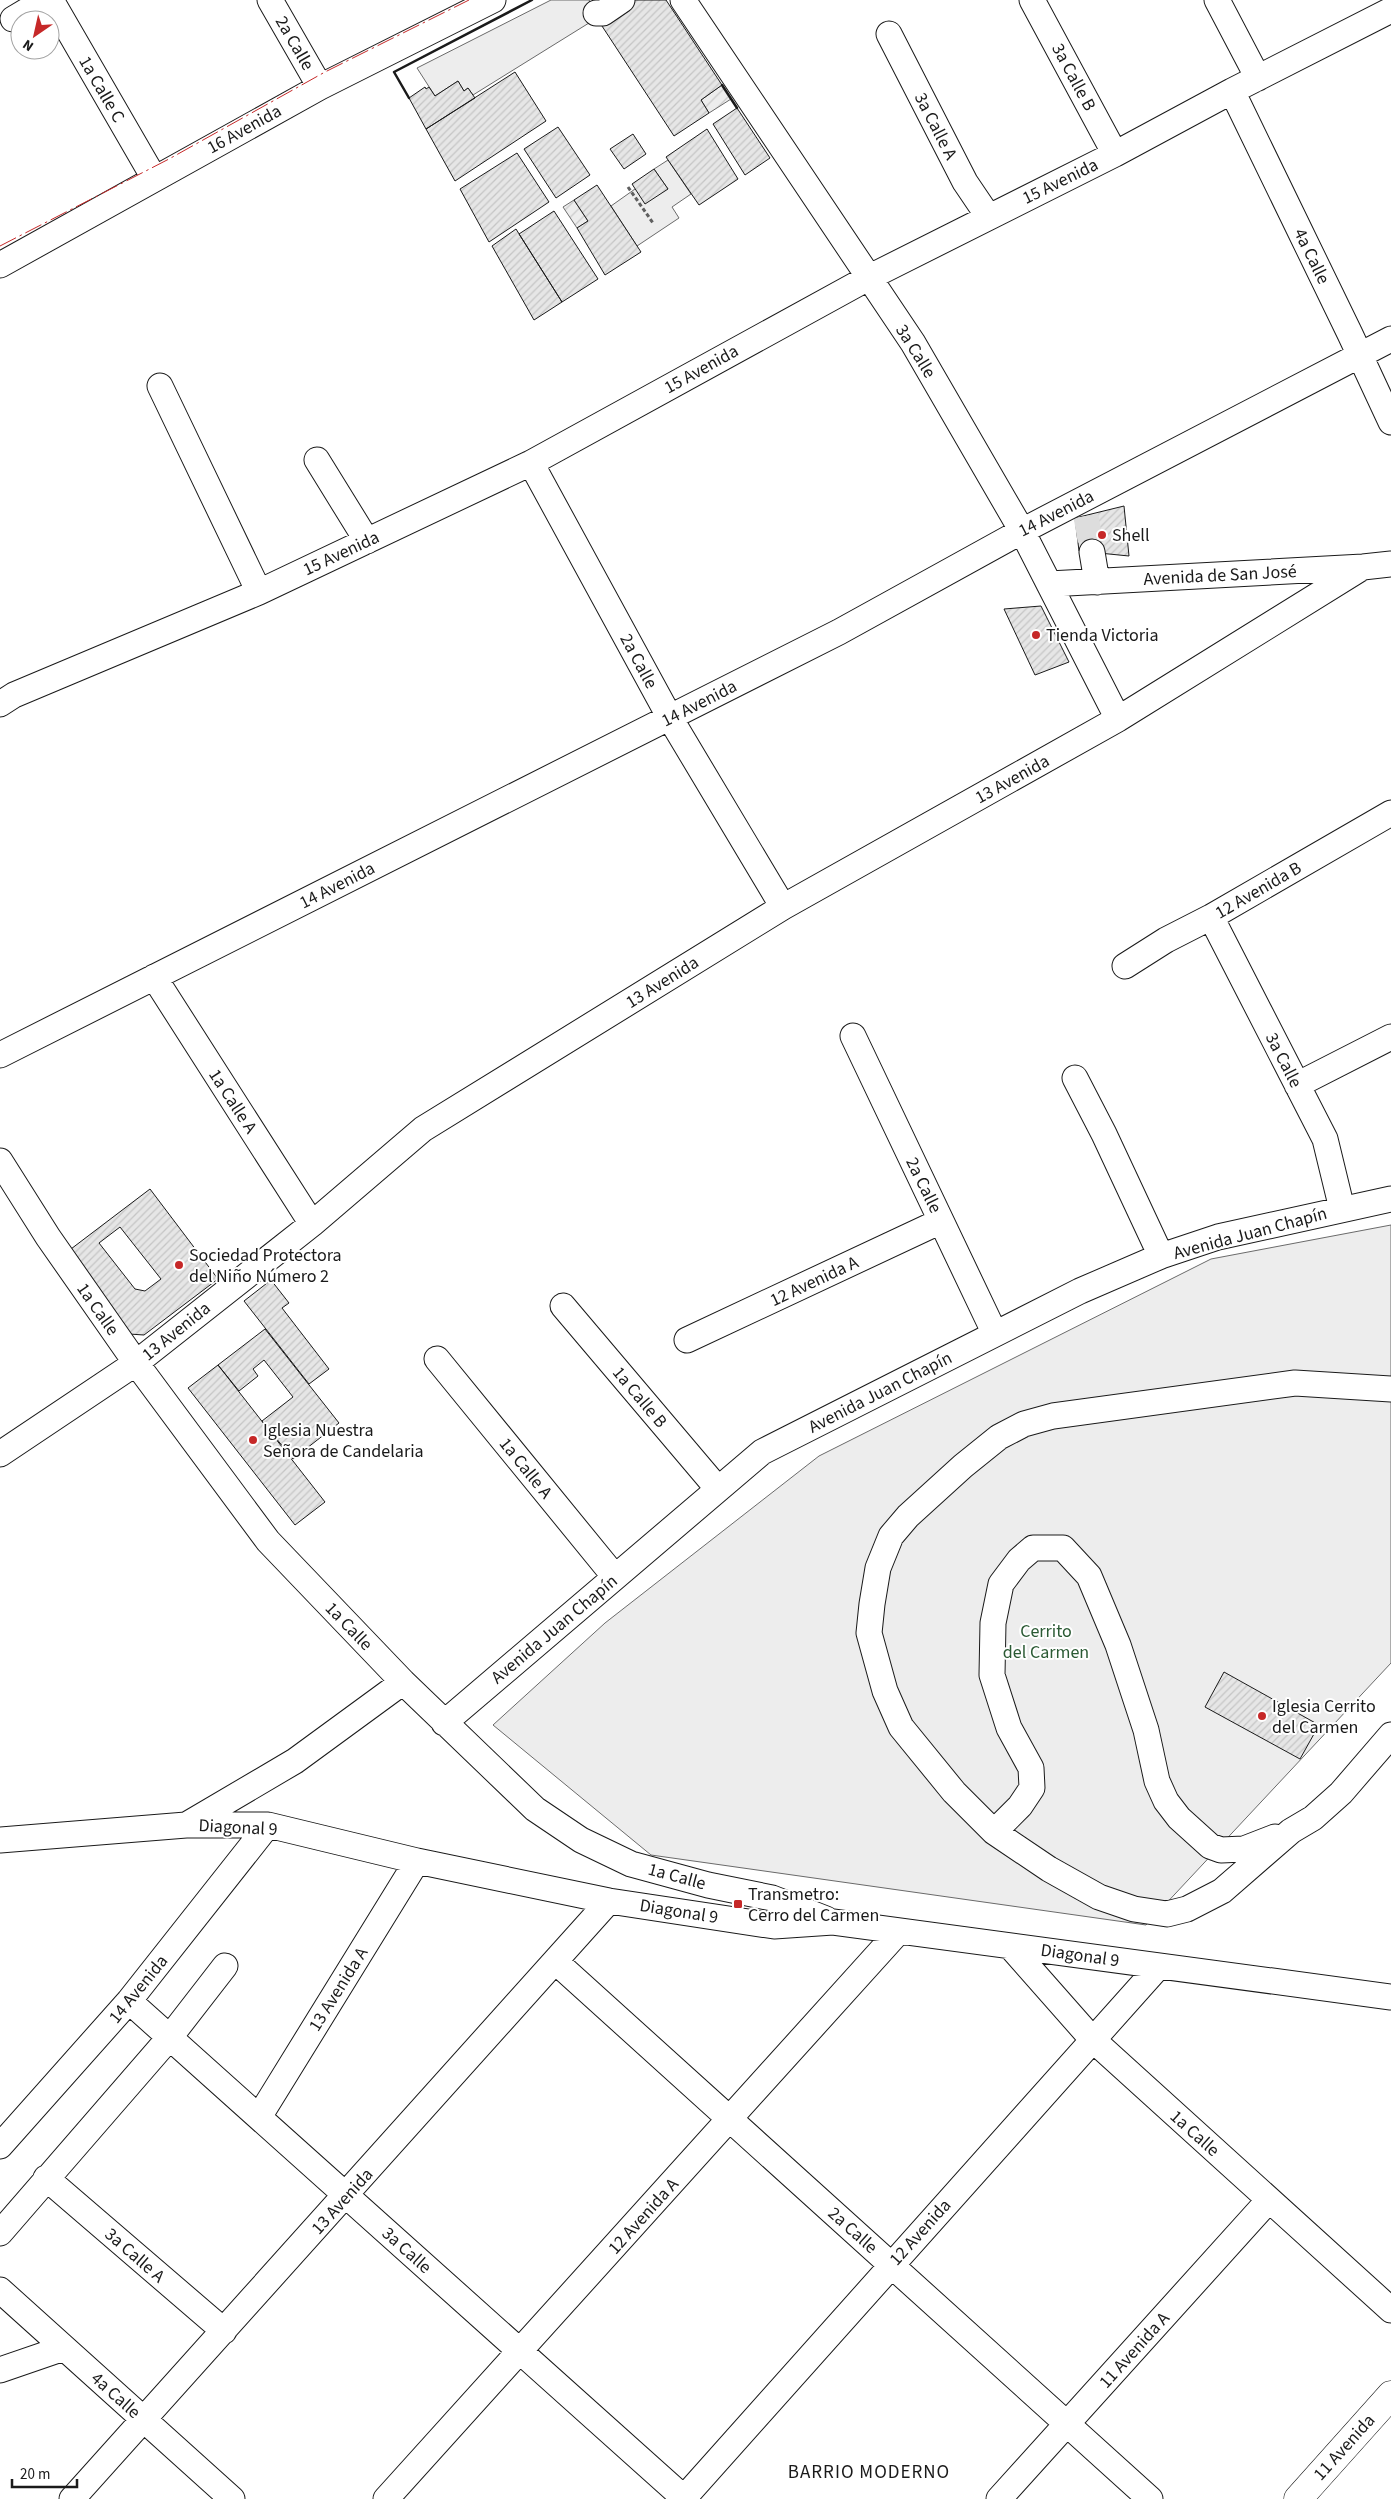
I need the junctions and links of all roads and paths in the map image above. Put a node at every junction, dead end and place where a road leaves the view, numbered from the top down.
1 (45, 0) edge
2 (51, 0) edge
3 (270, 0) edge
4 (493, 0) edge
5 (622, 0) edge
6 (683, 0) edge
7 (1032, 0) edge
8 (1217, 0) edge
9 (27, 10) edge
10 (1391, 10) edge
11 (596, 13) dead end
12 (889, 34) dead end
13 (1258, 78) junction
14 (320, 87) junction
15 (1232, 91) junction
16 (1115, 154) junction
17 (154, 178) junction
18 (628, 187) dead end
19 (988, 216) junction
20 (653, 223) dead end
21 (0, 265) edge
22 (868, 278) junction
23 (1391, 340) edge
24 (1361, 356) junction
25 (160, 386) dead end
26 (1391, 422) edge
27 (317, 460) dead end
28 (531, 463) junction
29 (1022, 531) junction
30 (367, 541) junction
31 (1092, 552) tunnel mouth
32 (1391, 564) edge
33 (1363, 567) junction
34 (1097, 582) junction
35 (1049, 584) junction
36 (259, 592) junction
37 (0, 704) edge
38 (670, 718) junction
39 (1118, 719) junction
40 (1391, 813) edge
41 (783, 907) junction
42 (1211, 917) junction
43 (1125, 966) dead end
44 (154, 977) junction
45 (853, 1036) dead end
46 (1391, 1037) edge
47 (0, 1055) edge
48 (1075, 1078) dead end
49 (1297, 1085) junction
50 (0, 1160) edge
51 (1391, 1199) edge
52 (1342, 1209) junction
53 (941, 1221) junction
54 (312, 1224) junction
55 (1161, 1256) junction
56 (563, 1306) dead end
57 (995, 1334) junction
58 (687, 1340) dead end
59 (438, 1359) dead end
60 (136, 1363) junction
61 (1391, 1389) edge
62 (0, 1454) edge
63 (718, 1489) junction
64 (615, 1577) junction
65 (403, 1682) junction
66 (444, 1723) junction
67 (1391, 1736) edge
68 (186, 1825) junction
69 (268, 1825) junction
70 (1291, 1831) junction
71 (994, 1832) junction
72 (0, 1840) edge
73 (417, 1861) junction
74 (609, 1901) junction
75 (834, 1922) junction
76 (899, 1931) junction
77 (1010, 1946) junction
78 (556, 1962) junction
79 (225, 1966) dead end
80 (1159, 1966) junction
81 (1391, 1997) edge
82 (129, 2001) junction
83 (170, 2037) junction
84 (1092, 2039) junction
85 (259, 2117) junction
86 (730, 2119) junction
87 (0, 2145) edge
88 (46, 2178) junction
89 (346, 2196) junction
90 (1269, 2200) junction
91 (0, 2233) edge
92 (891, 2265) junction
93 (0, 2290) edge
94 (1391, 2310) edge
95 (224, 2331) junction
96 (64, 2348) junction
97 (521, 2352) junction
98 (0, 2370) edge
99 (1391, 2394) edge
100 (144, 2420) junction
101 (1067, 2424) junction
102 (72, 2499) edge
103 (232, 2499) edge
104 (386, 2499) edge
105 (684, 2499) edge
106 (999, 2499) edge
107 (1150, 2499) edge
108 (1298, 2499) edge

1 - 9 street
2 - 17 street, 1a Calle C
3 - 14 street, 2a Calle
4 - 14 street, 16 Avenida
5 - 11 street
6 - 22 street, 3a Calle
7 - 16 street, 3a Calle B
8 - 13 street
10 - 13 street, 15 Avenida
12 - 19 street, 3a Calle A
13 - 15 street, 15 Avenida
14 - 17 street, 16 Avenida
15 - 16 street, 15 Avenida
15 - 24 street, 4a Calle
16 - 19 street, 15 Avenida
17 - 21 street, 16 Avenida
18 - 20 path
19 - 22 street, 15 Avenida
22 - 28 street, 15 Avenida
22 - 29 street, 3a Calle
23 - 24 street, 14 Avenida
24 - 26 street, 4a Calle
24 - 29 street, 14 Avenida
25 - 36 street
27 - 30 street
28 - 30 street, 15 Avenida
28 - 38 street, 2a Calle
29 - 35 street, 3a Calle
29 - 38 street, 14 Avenida
30 - 36 street, 15 Avenida
31 - 34 street
32 - 33 street, Avenida de San José
33 - 34 street, Avenida de San José
33 - 39 street, 13 Avenida
34 - 35 street, Avenida de San José
35 - 39 street, 3a Calle
36 - 37 street, 15 Avenida
38 - 41 street, 2a Calle
38 - 44 street, 14 Avenida
39 - 41 street, 13 Avenida
40 - 42 street, 12 Avenida B
41 - 54 street, 13 Avenida
42 - 43 street, 12 Avenida B
42 - 49 street, 3a Calle
44 - 47 street, 14 Avenida
44 - 54 street, 1a Calle A
45 - 53 street, 2a Calle
46 - 49 street
48 - 55 street
49 - 52 street, 3a Calle
50 - 60 street, 1a Calle
51 - 52 street, Avenida Juan Chapín
52 - 55 street, Avenida Juan Chapín
53 - 57 street, 2a Calle
53 - 58 street, 12 Avenida A
54 - 60 street, 13 Avenida
55 - 57 street, Avenida Juan Chapín
56 - 63 street, 1a Calle B
57 - 63 street, Avenida Juan Chapín
59 - 64 street, 1a Calle A
60 - 62 street, 13 Avenida
60 - 65 street, 1a Calle
61 - 71 street
63 - 64 street, Avenida Juan Chapín
64 - 66 street, Avenida Juan Chapín
65 - 66 street, 1a Calle
65 - 68 street
66 - 75 street, 1a Calle
67 - 70 street
68 - 69 street, Diagonal 9
68 - 72 street, Diagonal 9
69 - 73 street, Diagonal 9
69 - 82 street, 14 Avenida
70 - 71 street
70 - 71 street
73 - 74 street, Diagonal 9
73 - 85 street, 13 Avenida A
74 - 75 street, Diagonal 9
74 - 78 street, 13 Avenida
75 - 76 street, Diagonal 9
76 - 77 street, Diagonal 9
76 - 86 street, 12 Avenida A
77 - 80 street, Diagonal 9
77 - 84 street, 1a Calle
78 - 86 street, 2a Calle
78 - 89 street, 13 Avenida
79 - 83 street
80 - 81 street, Diagonal 9
80 - 84 street, 12 Avenida
82 - 83 street, 3a Calle
82 - 87 street, 14 Avenida
83 - 85 street, 3a Calle
83 - 88 street
84 - 90 street, 1a Calle
84 - 92 street, 12 Avenida
85 - 89 street, 3a Calle
86 - 92 street, 2a Calle
86 - 97 street, 12 Avenida A
88 - 91 street
88 - 95 street, 3a Calle A
89 - 95 street, 13 Avenida
89 - 97 street, 3a Calle
90 - 94 street, 1a Calle
90 - 101 street, 11 Avenida A
92 - 101 street, 2a Calle
92 - 105 street, 12 Avenida
93 - 96 street, 4a Calle
95 - 100 street, 13 Avenida
96 - 98 street
96 - 100 street, 4a Calle
97 - 104 street, 12 Avenida A
97 - 105 street, 3a Calle
99 - 108 main road, 11 Avenida
100 - 102 street, 13 Avenida
100 - 103 street, 4a Calle
101 - 106 street, 11 Avenida A
101 - 107 street, 2a Calle

